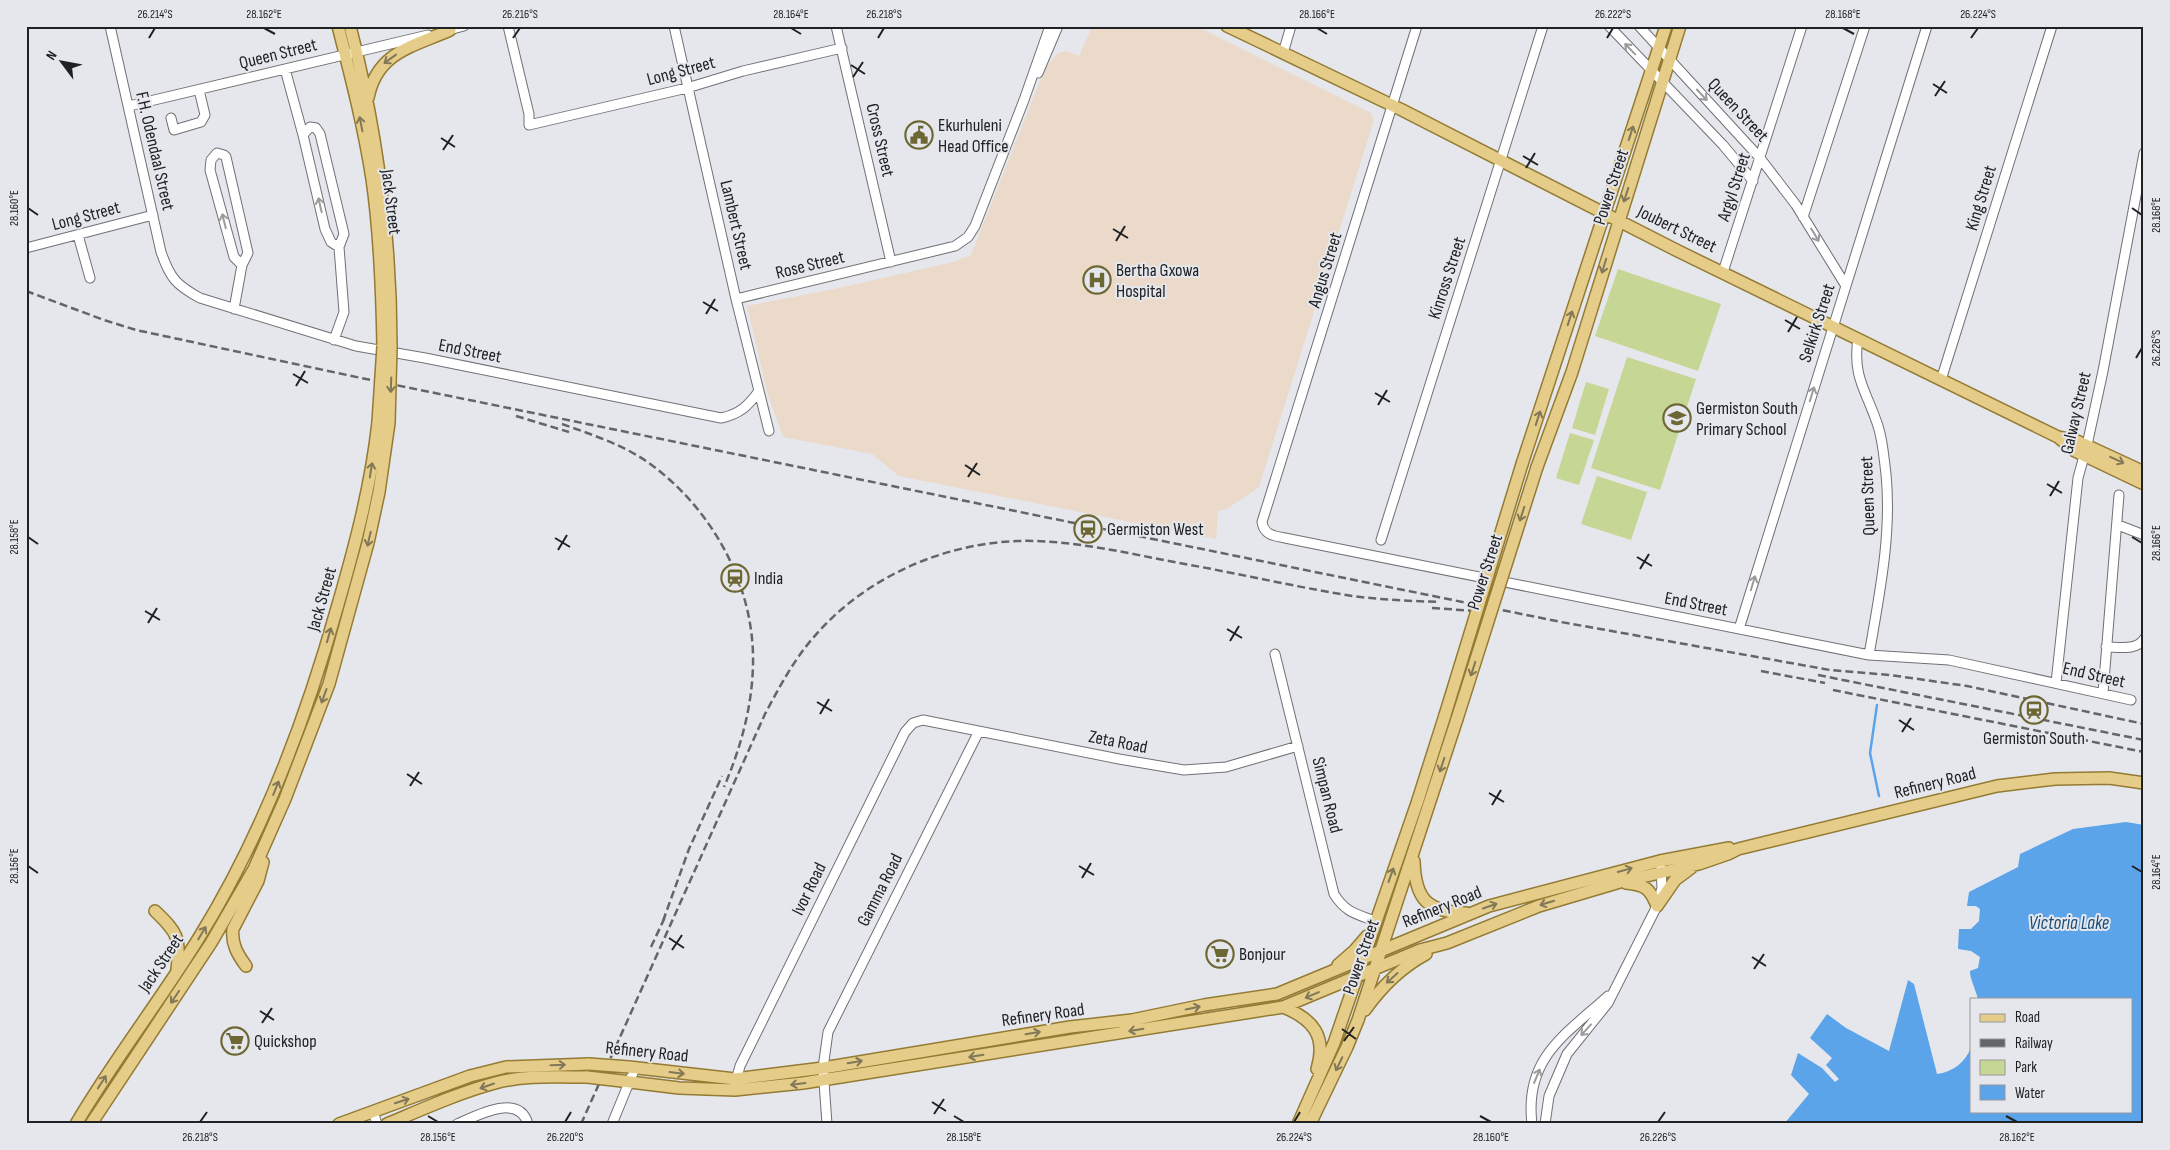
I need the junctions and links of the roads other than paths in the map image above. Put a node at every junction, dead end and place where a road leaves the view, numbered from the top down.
1 (110, 26) edge
2 (338, 26) edge
3 (350, 26) edge
4 (464, 26) edge
5 (508, 26) edge
6 (674, 26) edge
7 (836, 26) edge
8 (1050, 26) edge
9 (1058, 26) edge
10 (1227, 26) edge
11 (1291, 26) edge
12 (1417, 26) edge
13 (1543, 26) edge
14 (1609, 26) edge
15 (1639, 26) edge
16 (1666, 26) edge
17 (1680, 26) edge
18 (1802, 26) edge
19 (1865, 26) edge
20 (1927, 26) edge
21 (2052, 26) edge
22 (450, 30) junction
23 (842, 48) junction
24 (1660, 48) junction
25 (351, 53) junction
26 (1283, 54) junction
27 (1669, 60) junction
28 (284, 69) junction
29 (1652, 71) junction
30 (1662, 82) junction
31 (687, 88) junction
32 (199, 90) junction
33 (1024, 100) junction
34 (367, 102) junction
35 (129, 106) junction
36 (1392, 106) junction
37 (171, 118) dead end
38 (303, 135) junction
39 (2144, 154) edge
40 (1760, 158) junction
41 (1501, 160) junction
42 (1753, 181) junction
43 (1605, 213) junction
44 (153, 215) junction
45 (1804, 217) junction
46 (1619, 220) junction
47 (78, 234) junction
48 (339, 247) junction
49 (26, 248) edge
50 (891, 262) junction
51 (242, 265) junction
52 (1723, 272) junction
53 (90, 278) dead end
54 (174, 280) joint
55 (1846, 286) junction
56 (736, 299) junction
57 (234, 309) junction
58 (1833, 326) junction
59 (1858, 339) junction
60 (334, 340) junction
61 (387, 346) junction
62 (1941, 380) junction
63 (759, 391) junction
64 (769, 431) dead end
65 (2086, 450) junction
66 (2144, 472) edge
67 (2144, 484) edge
68 (374, 490) junction
69 (2119, 495) dead end
70 (1262, 522) joint
71 (2118, 525) junction
72 (2144, 535) edge
73 (1381, 540) dead end
74 (1739, 630) junction
75 (2144, 639) edge
76 (2106, 647) junction
77 (1275, 654) dead end
78 (1869, 655) junction
79 (2056, 683) junction
80 (2103, 693) junction
81 (2131, 700) dead end
82 (931, 721) joint
83 (979, 731) junction
84 (1298, 746) junction
85 (2144, 783) edge
86 (268, 838) junction
87 (1738, 849) junction
88 (1413, 854) junction
89 (1699, 864) junction
90 (1661, 866) junction
91 (1620, 882) junction
92 (1657, 906) junction
93 (155, 911) dead end
94 (1471, 913) junction
95 (1373, 926) junction
96 (1447, 942) junction
97 (1380, 951) junction
98 (1363, 958) junction
99 (246, 966) dead end
100 (1374, 969) junction
101 (177, 971) junction
102 (1327, 973) junction
103 (1357, 976) junction
104 (1614, 991) junction
105 (1283, 1007) junction
106 (1358, 1020) junction
107 (1070, 1027) junction
108 (1005, 1038) junction
109 (1071, 1040) junction
110 (948, 1047) junction
111 (1008, 1050) junction
112 (1550, 1051) junction
113 (1565, 1059) junction
114 (949, 1060) junction
115 (506, 1067) junction
116 (632, 1067) junction
117 (823, 1068) junction
118 (824, 1080) junction
119 (508, 1081) junction
120 (626, 1082) junction
121 (735, 1085) junction
122 (373, 1111) junction
123 (1304, 1112) junction
124 (76, 1124) edge
125 (91, 1124) edge
126 (339, 1124) edge
127 (377, 1124) edge
128 (387, 1124) edge
129 (457, 1124) edge
130 (528, 1124) edge
131 (612, 1124) edge
132 (827, 1124) edge
133 (1298, 1124) edge
134 (1310, 1124) edge
135 (1532, 1124) edge
136 (1546, 1124) edge

1 - 35 street, F.H. Odendaal Street
2 - 25 main road, Jack Street
3 - 25 main road, Jack Street
4 - 22 street, Queen Street
5 - 31 street, Long Street
6 - 31 street, Lambert Street
7 - 23 street, Cross Street
8 - 33 street
9 - 33 street
10 - 26 main road, Joubert Street
11 - 26 street
12 - 36 street, Angus Street
13 - 41 street, Kinross Street
29 -> 14 street
15 - 24 street
16 - 24 main road, Power Street
17 - 27 main road, Power Street
18 - 40 street, Argyl Street
19 - 45 street
20 - 55 street, Selkirk Street
21 - 62 street, King Street
22 - 25 street, Queen Street
22 -> 34 main road
23 - 31 street, Long Street
23 - 50 street, Cross Street
24 - 27 street, Queen Street
24 - 29 main road, Power Street
25 - 28 street, Queen Street
25 - 34 main road, Jack Street
61 -> 25 main road, Jack Street
26 - 36 main road, Joubert Street
27 - 30 main road, Power Street
27 -> 40 street, Queen Street
28 - 32 street, Queen Street
28 - 38 street
29 - 30 street, Queen Street
43 -> 29 main road, Power Street
30 - 42 street, Queen Street
30 -> 46 main road, Power Street
31 - 56 street, Lambert Street
32 - 35 street, Queen Street
32 - 37 street
33 - 50 street, Rose Street
34 - 61 main road, Jack Street
35 - 44 street, F.H. Odendaal Street
36 - 41 main road, Joubert Street
36 - 70 street, Angus Street
48 -> 38 street
38 - 48 street
39 - 65 street, Galway Street
40 - 42 street, Argyl Street
40 - 45 street, Queen Street
41 - 43 main road, Joubert Street
41 - 73 street, Kinross Street
42 - 52 street, Argyl Street
43 - 46 main road, Joubert Street
95 -> 43 main road, Power Street, bridge
44 - 47 street, Long Street
44 - 54 street, F.H. Odendaal Street
45 -> 55 street, Queen Street
46 - 52 main road, Joubert Street
46 -> 88 main road, Power Street, bridge
47 - 49 street, Long Street
47 - 53 street
48 - 60 street
50 - 56 street, Rose Street
51 -> 51 street
51 - 57 street
52 - 58 main road, Joubert Street
54 - 57 street, End Street
55 - 58 street, Selkirk Street
56 - 63 street, Lambert Street
57 - 60 street, End Street
58 - 59 main road, Joubert Street
74 -> 58 street, Selkirk Street
59 - 62 main road, Joubert Street
59 - 78 street, Queen Street
60 - 63 street, End Street
61 - 68 main road, Jack Street, bridge
62 - 65 main road, Joubert Street
63 - 64 street, Lambert Street
65 -> 66 main road, Joubert Street
65 - 67 main road, Joubert Street
65 - 79 street, Galway Street
68 -> 86 main road, Jack Street
101 -> 68 main road, Jack Street
69 - 71 street
70 - 74 street, End Street
71 - 72 street
71 - 76 street
74 - 78 street, End Street
75 - 76 street
76 - 80 street
77 - 84 street, Simpan Road
78 - 79 street, End Street
79 - 80 street, End Street
80 - 81 street, End Street
82 - 83 street, Zeta Road
82 - 121 street, Ivor Road
83 - 84 street, Zeta Road
83 - 117 street, Gamma Road
84 - 95 street, Simpan Road
85 - 87 main road, Refinery Road
86 - 99 main road
86 -> 125 main road, Jack Street
87 - 89 main road, Refinery Road
87 - 90 main road, Refinery Road
88 - 94 main road
88 - 97 main road, Power Street
89 - 90 main road, Refinery Road
89 - 92 main road
90 - 91 main road, Refinery Road
90 - 92 street
94 -> 90 main road, Refinery Road
91 - 92 main road
91 -> 96 main road, Refinery Road
92 - 104 street
93 - 101 main road
94 - 97 main road, Refinery Road
95 - 98 main road, Power Street
95 - 102 main road
96 - 100 main road, Refinery Road
96 -> 106 main road
97 - 98 main road, Refinery Road
97 - 100 main road, Power Street
98 - 102 main road, Refinery Road
98 - 103 main road, Power Street
100 - 103 main road, Refinery Road
100 - 106 main road, Power Street
124 -> 101 main road, Jack Street
107 -> 102 main road, Refinery Road
103 -> 105 main road, Refinery Road
103 - 123 main road, Power Street
104 - 112 street
104 -> 113 street
105 -> 109 main road, Refinery Road
105 - 123 main road
106 -> 134 main road, Power Street
108 -> 107 main road, Refinery Road
107 - 109 main road
108 - 110 main road, Refinery Road
108 - 111 main road
109 - 111 main road, Refinery Road
110 - 114 main road
117 -> 110 main road, Refinery Road
111 -> 114 main road, Refinery Road
112 - 113 street
135 -> 112 street
113 - 136 street
114 - 118 main road, Refinery Road
115 -> 116 main road, Refinery Road, bridge
115 - 119 main road
122 -> 115 main road, Refinery Road
116 - 120 street
116 -> 121 main road, Refinery Road
117 - 118 street, Gamma Road
117 - 121 main road, Refinery Road
118 -> 121 main road, Refinery Road
118 - 132 street, Gamma Road
119 - 120 main road, Refinery Road, bridge
119 -> 128 main road, Refinery Road
120 - 121 main road, Refinery Road
120 - 131 street
122 - 126 main road, Refinery Road
122 - 127 street
123 - 133 main road, Power Street
129 - 130 street

